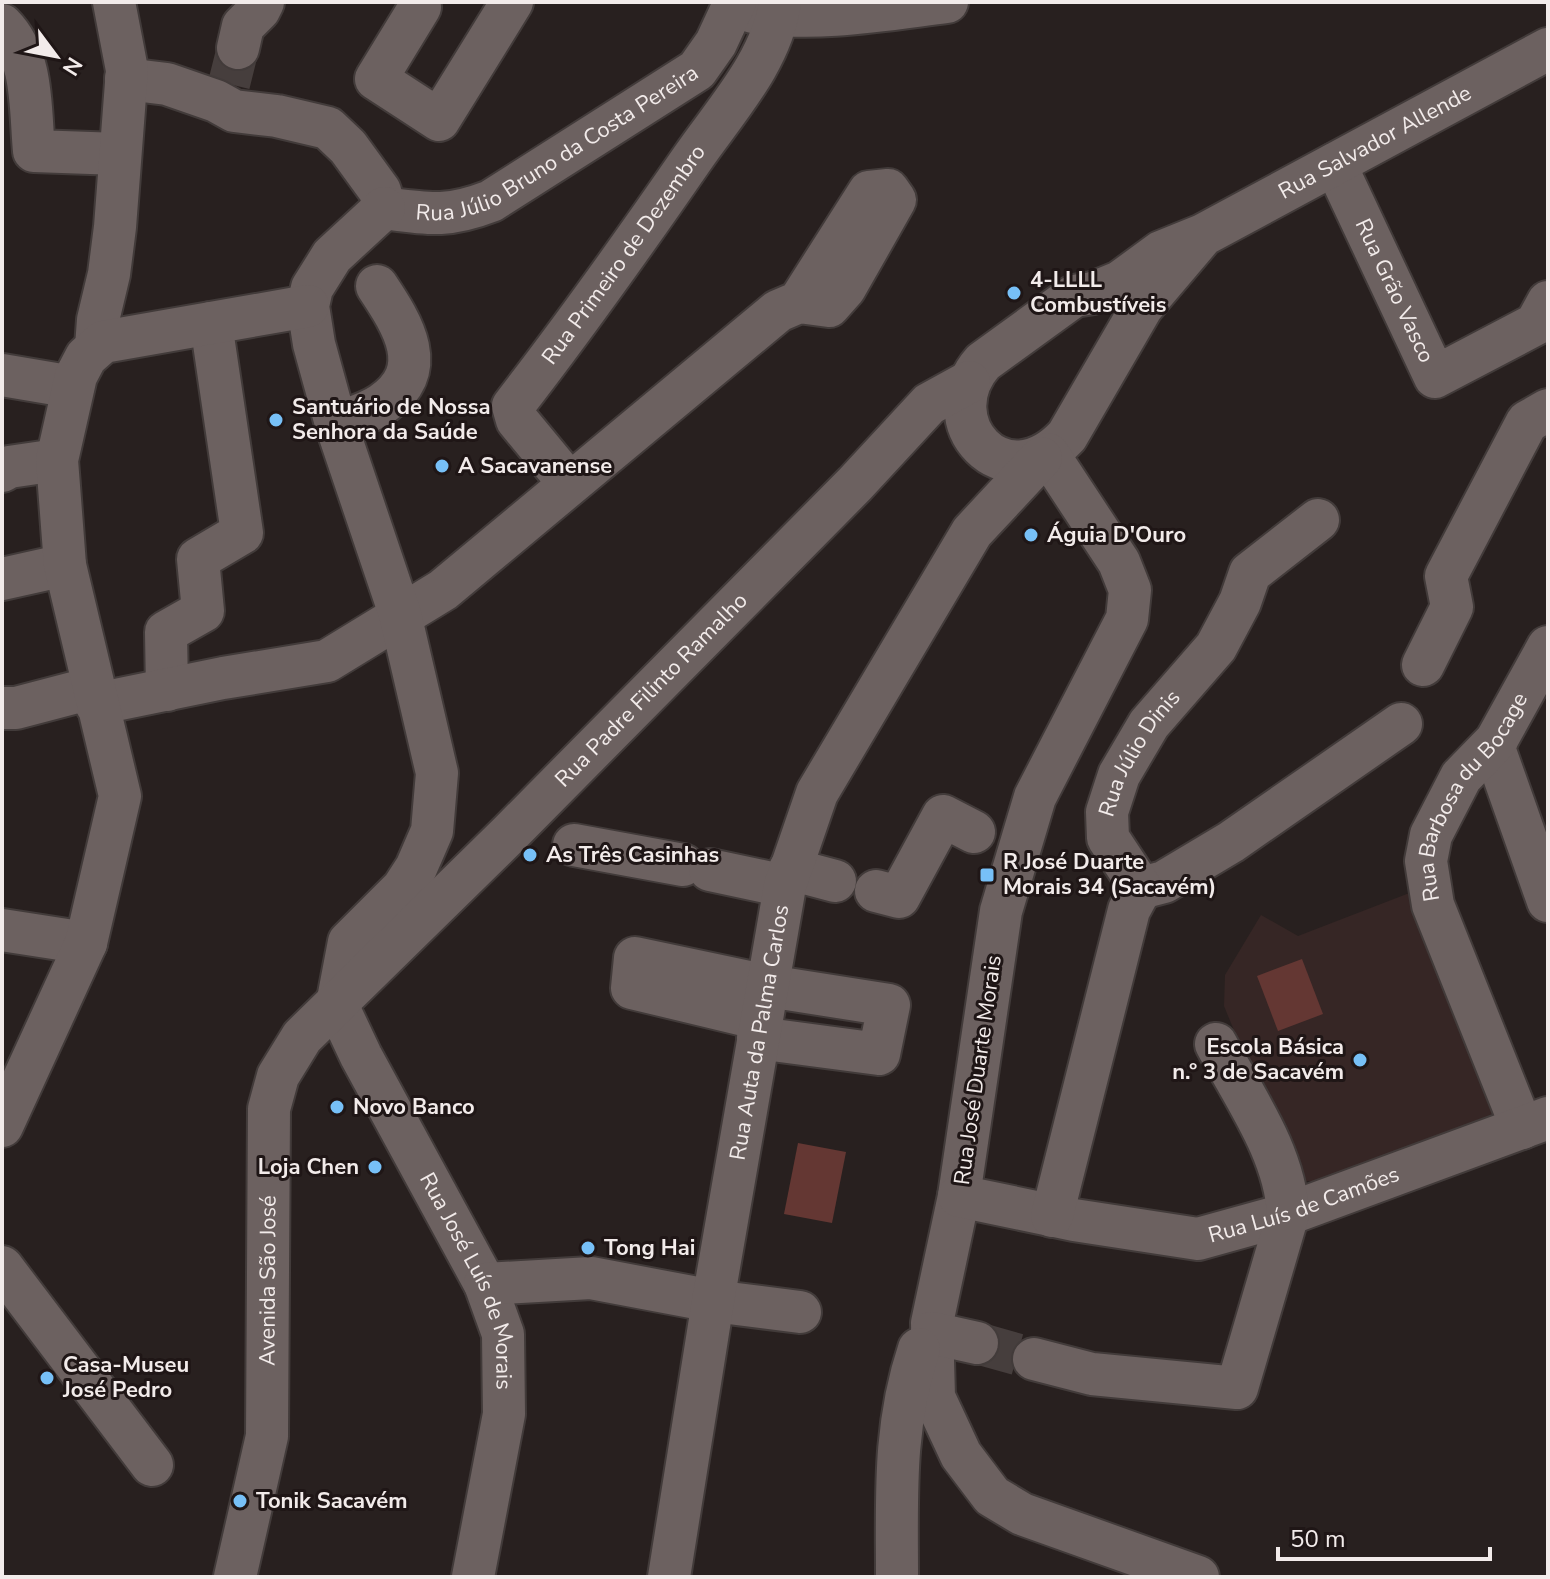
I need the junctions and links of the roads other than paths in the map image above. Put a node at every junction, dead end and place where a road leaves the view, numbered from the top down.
1 (114, 2) edge
2 (263, 2) edge
3 (512, 2) edge
4 (947, 2) edge
5 (729, 4) edge
6 (420, 7) dead end
7 (779, 9) edge
8 (10, 36) edge
9 (1548, 49) edge
10 (126, 79) junction
11 (230, 79) junction
12 (119, 154) junction
13 (1335, 164) junction
14 (384, 208) junction
15 (1203, 235) junction
16 (357, 266) junction
17 (1093, 293) junction
18 (799, 302) dead end
19 (1548, 302) edge
20 (308, 306) junction
21 (211, 323) junction
22 (1124, 339) junction
23 (96, 347) junction
24 (2, 375) edge
25 (969, 382) junction
26 (73, 387) junction
27 (1548, 410) edge
28 (336, 424) junction
29 (981, 446) junction
30 (1045, 456) junction
31 (57, 460) junction
32 (2, 471) edge
33 (569, 483) junction
34 (1318, 520) dead end
35 (972, 532) junction
36 (65, 565) junction
37 (2, 579) edge
38 (400, 614) junction
39 (1548, 647) edge
40 (1423, 665) dead end
41 (167, 690) junction
42 (94, 696) junction
43 (2, 708) edge
44 (1401, 724) dead end
45 (1496, 741) junction
46 (974, 832) dead end
47 (574, 845) dead end
48 (788, 878) junction
49 (835, 881) dead end
50 (1141, 888) junction
51 (876, 891) dead end
52 (1548, 901) edge
53 (2, 930) edge
54 (86, 943) junction
55 (337, 1005) junction
56 (1216, 1044) dead end
57 (1535, 1123) edge
58 (2, 1126) edge
59 (959, 1196) junction
60 (1288, 1214) junction
61 (1052, 1216) junction
62 (2, 1267) edge
63 (485, 1284) junction
64 (713, 1301) junction
65 (800, 1312) dead end
66 (932, 1328) junction
67 (977, 1343) tunnel mouth
68 (1034, 1359) tunnel mouth
69 (152, 1465) dead end
70 (235, 1577) edge
71 (473, 1577) edge
72 (669, 1577) edge
73 (897, 1577) edge
74 (1198, 1577) edge

1 - 10 street
2 - 11 street
3 - 6 street
4 - 7 street
5 - 7 street
5 - 14 street, Rua Júlio Bruno da Costa Pereira
7 - 33 street, Rua Primeiro de Dezembro
8 - 12 street
9 - 13 street, Rua Salvador Allende
10 - 11 street
10 - 12 street
11 - 14 street
12 - 23 street
13 - 15 street, Rua Salvador Allende
13 - 19 street, Rua Grão Vasco
14 - 16 street
15 - 17 street, Rua Padre Filinto Ramalho
15 - 22 street, Rua Auta da Palma Carlos
16 - 20 street
16 - 28 street
17 - 22 street
17 - 25 street, Rua Padre Filinto Ramalho
18 - 33 street
20 - 21 street
20 - 28 street
21 - 23 street
21 - 41 street
22 - 30 street, Rua Auta da Palma Carlos
23 - 26 street
24 - 26 street
25 - 29 street
25 - 55 street, Rua Padre Filinto Ramalho
26 - 31 street
27 - 40 street
28 - 38 street
29 - 30 street
29 - 35 street, Rua Auta da Palma Carlos
30 - 35 street, Rua Auta da Palma Carlos
30 - 59 street, Rua José Duarte Morais
31 - 32 street
31 - 36 street
33 - 38 street
34 - 50 street, Rua Júlio Dinis
35 - 48 street, Rua Auta da Palma Carlos
36 - 37 street
36 - 42 street
38 - 41 street
38 - 55 street
39 - 45 street, Rua Barbosa du Bocage
41 - 42 street
42 - 43 street
42 - 54 street
44 - 50 street
45 - 52 street
45 - 57 street, Rua Barbosa du Bocage
46 - 51 street
47 - 48 street
48 - 49 street
48 - 64 street, Rua Auta da Palma Carlos
50 - 61 street
53 - 54 street
54 - 58 street
55 - 63 street, Rua José Luís de Morais
55 - 70 street, Avenida São José
56 - 60 street
57 - 60 street, Rua Luís de Camões
59 - 61 street, Rua Luís de Camões
59 - 66 street, Rua José Duarte Morais
60 - 61 street, Rua Luís de Camões
60 - 68 street
62 - 69 street
63 - 64 street
63 - 71 street, Rua José Luís de Morais
64 - 65 street
64 - 72 street, Rua Auta da Palma Carlos
66 - 67 street
66 - 73 street
66 - 74 street, Rua José Duarte Morais

